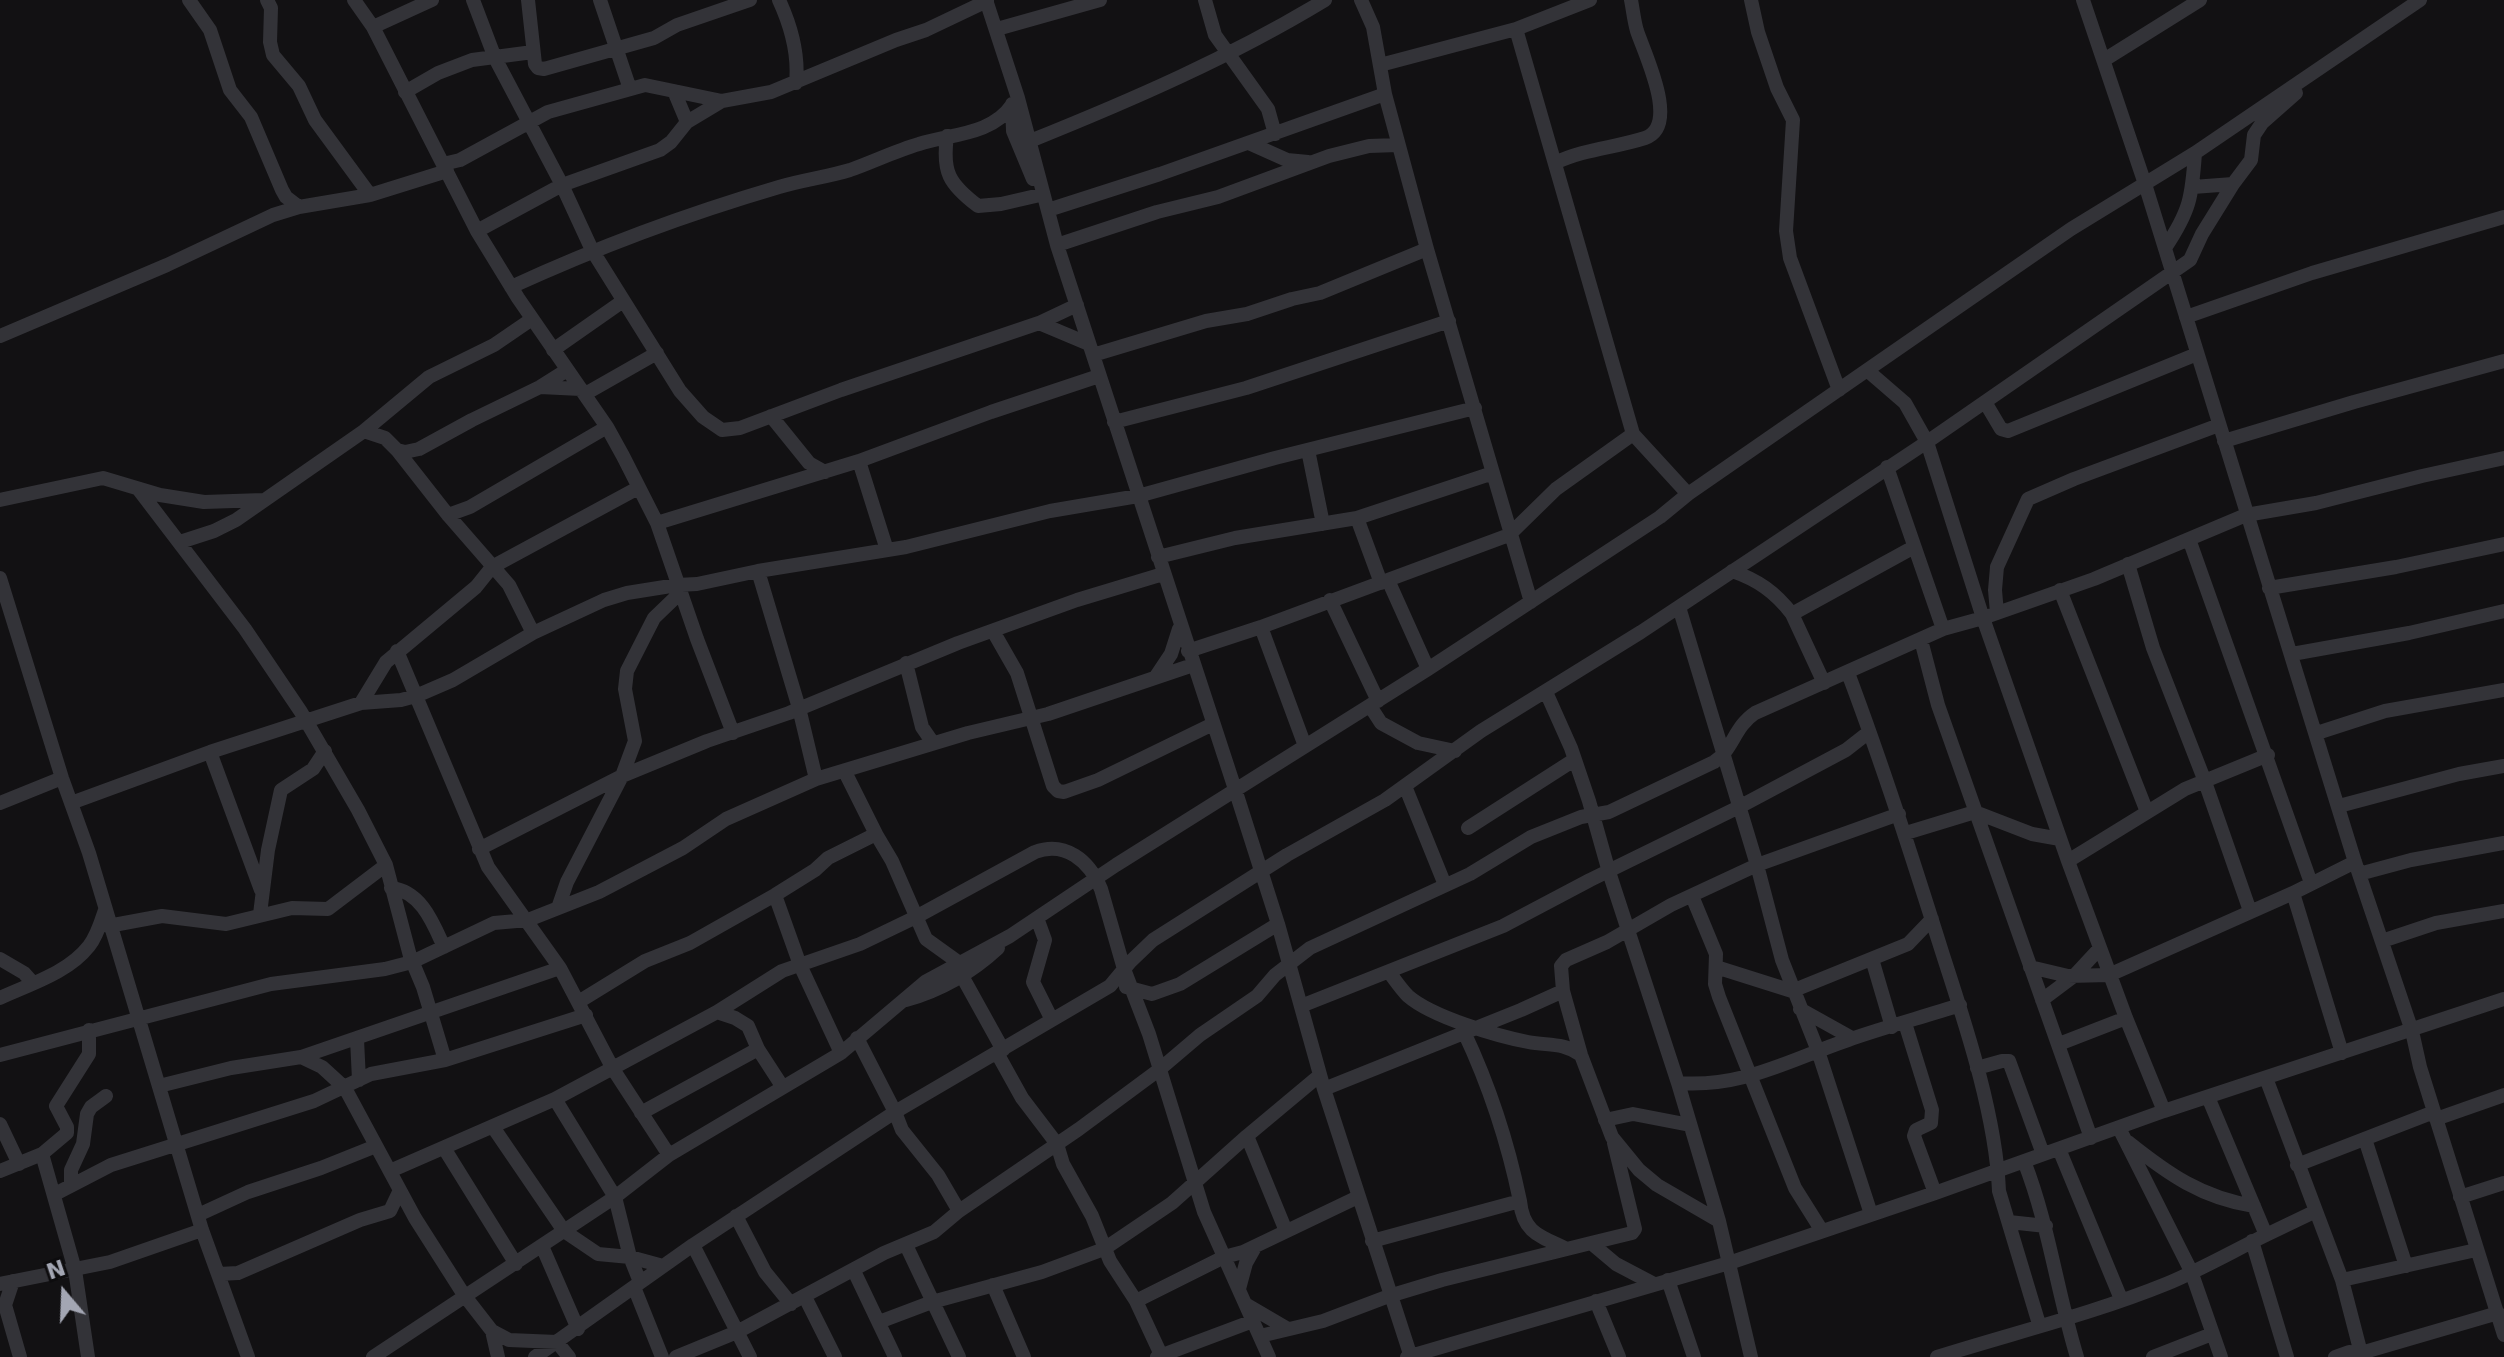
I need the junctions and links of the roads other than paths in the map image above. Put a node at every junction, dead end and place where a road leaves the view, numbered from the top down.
1 (189, 0) edge
2 (267, 0) edge
3 (354, 0) edge
4 (432, 0) edge
5 (473, 0) edge
6 (528, 0) edge
7 (600, 0) edge
8 (750, 0) edge
9 (779, 0) edge
10 (1100, 0) edge
11 (1205, 0) edge
12 (1325, 0) edge
13 (1361, 0) edge
14 (1590, 0) edge
15 (1631, 0) edge
16 (1751, 0) edge
17 (2083, 0) edge
18 (2200, 0) edge
19 (2420, 0) edge
20 (987, 1) edge
21 (373, 27) junction
22 (997, 29) junction
23 (1516, 29) junction
24 (615, 47) junction
25 (533, 52) junction
26 (1229, 55) junction
27 (495, 58) junction
28 (2104, 60) junction
29 (798, 62) junction
30 (1380, 65) junction
31 (812, 76) junction
32 (796, 83) junction
33 (1013, 83) junction
34 (2297, 84) junction
35 (630, 89) junction
36 (674, 91) junction
37 (405, 92) junction
38 (1385, 94) junction
39 (722, 101) junction
40 (1012, 105) junction
41 (528, 122) junction
42 (687, 122) junction
43 (985, 127) junction
44 (1275, 134) junction
45 (947, 136) junction
46 (1249, 143) junction
47 (1025, 144) junction
48 (1398, 145) junction
49 (2195, 153) junction
50 (1308, 162) junction
51 (1555, 163) junction
52 (445, 168) junction
53 (2145, 184) junction
54 (2233, 184) junction
55 (562, 185) junction
56 (2193, 187) junction
57 (370, 195) junction
58 (1045, 203) junction
59 (299, 207) junction
60 (2504, 217) edge
61 (477, 231) junction
62 (1057, 245) junction
63 (2165, 248) junction
64 (1427, 249) junction
65 (592, 250) junction
66 (2172, 272) junction
67 (511, 287) junction
68 (623, 301) junction
69 (1077, 305) junction
70 (2186, 317) junction
71 (532, 319) junction
72 (1449, 321) junction
73 (1039, 323) junction
74 (0, 336) edge
75 (1091, 349) junction
76 (553, 350) junction
77 (657, 353) junction
78 (2197, 354) junction
79 (2504, 361) edge
80 (567, 370) junction
81 (1868, 371) junction
82 (1099, 376) junction
83 (540, 387) junction
84 (1839, 390) junction
85 (583, 392) junction
86 (1985, 402) junction
87 (1475, 408) junction
88 (771, 416) junction
89 (1114, 422) junction
90 (2219, 425) junction
91 (607, 427) junction
92 (364, 431) junction
93 (1633, 434) junction
94 (2224, 441) junction
95 (1927, 442) junction
96 (397, 450) junction
97 (1308, 450) junction
98 (2504, 458) edge
99 (859, 461) junction
100 (1887, 467) junction
101 (825, 472) junction
102 (1493, 473) junction
103 (638, 488) junction
104 (139, 490) junction
105 (1688, 494) junction
106 (1138, 496) junction
107 (263, 500) junction
108 (4, 503) edge
109 (470, 507) junction
110 (448, 515) junction
111 (2246, 515) junction
112 (1357, 518) junction
113 (657, 523) junction
114 (1323, 524) junction
115 (461, 529) junction
116 (1509, 535) junction
117 (2189, 539) junction
118 (2504, 544) edge
119 (187, 545) junction
120 (1914, 547) junction
121 (887, 550) junction
122 (1158, 557) junction
123 (2128, 564) junction
124 (492, 567) junction
125 (758, 571) junction
126 (1732, 571) junction
127 (1163, 574) junction
128 (1384, 582) junction
129 (1, 586) edge
130 (2269, 588) junction
131 (679, 589) junction
132 (2060, 590) junction
133 (1330, 600) junction
134 (1531, 602) junction
135 (1679, 607) junction
136 (2504, 611) edge
137 (1997, 613) junction
138 (1792, 614) junction
139 (1983, 618) junction
140 (1180, 626) junction
141 (1261, 627) junction
142 (1943, 629) junction
143 (993, 631) junction
144 (533, 633) junction
145 (1921, 640) junction
146 (397, 651) junction
147 (2292, 654) junction
148 (1190, 658) junction
149 (906, 663) junction
150 (1428, 669) junction
151 (1848, 673) junction
152 (1155, 678) junction
153 (1824, 683) junction
154 (2504, 690) edge
155 (1546, 692) junction
156 (416, 696) junction
157 (361, 703) junction
158 (1374, 704) junction
159 (799, 708) junction
160 (1030, 718) junction
161 (302, 719) junction
162 (1213, 724) junction
163 (1869, 732) junction
164 (733, 733) junction
165 (2317, 733) junction
166 (933, 743) junction
167 (1305, 746) junction
168 (325, 751) junction
169 (1455, 751) junction
170 (210, 752) junction
171 (2268, 755) junction
172 (1723, 756) junction
173 (1574, 760) junction
174 (2504, 766) edge
175 (845, 772) junction
176 (622, 776) junction
177 (62, 778) junction
178 (816, 779) junction
179 (2204, 779) junction
180 (1405, 786) junction
181 (1235, 789) junction
182 (0, 803) edge
183 (71, 803) junction
184 (2339, 806) junction
185 (1739, 807) junction
186 (1975, 812) junction
187 (2147, 812) junction
188 (1593, 813) junction
189 (1899, 814) junction
190 (1468, 828) dead end
191 (1906, 833) junction
192 (876, 834) junction
193 (2060, 839) junction
194 (2504, 843) edge
195 (479, 849) junction
196 (2068, 861) junction
197 (386, 865) junction
198 (1757, 865) junction
199 (2357, 868) junction
200 (1260, 872) junction
201 (1609, 872) junction
202 (1097, 878) junction
203 (2311, 883) junction
204 (1445, 885) junction
205 (391, 888) junction
206 (2293, 893) junction
207 (263, 894) junction
208 (775, 895) junction
209 (1692, 896) junction
210 (558, 908) junction
211 (105, 910) junction
212 (2250, 911) junction
213 (2504, 911) edge
214 (260, 914) junction
215 (916, 917) junction
216 (1037, 918) junction
217 (1932, 919) junction
218 (528, 920) junction
219 (1278, 924) junction
220 (108, 926) junction
221 (1630, 930) junction
222 (2382, 941) junction
223 (444, 947) junction
224 (2100, 948) junction
225 (0, 959) edge
226 (1872, 959) junction
227 (412, 962) junction
228 (1289, 963) junction
229 (800, 965) junction
230 (1716, 967) junction
231 (2030, 967) junction
232 (560, 968) junction
233 (960, 969) junction
234 (1124, 969) junction
235 (1389, 972) junction
236 (2109, 975) junction
237 (2074, 976) junction
238 (33, 983) junction
239 (1110, 986) junction
240 (1131, 989) junction
241 (1563, 991) junction
242 (1792, 991) junction
243 (0, 998) edge
244 (2504, 999) edge
245 (2042, 1000) junction
246 (1537, 1001) junction
247 (1960, 1005) junction
248 (1301, 1006) junction
249 (583, 1008) junction
250 (1800, 1009) junction
251 (1568, 1011) junction
252 (717, 1012) junction
253 (432, 1014) junction
254 (2126, 1018) junction
255 (138, 1020) junction
256 (1052, 1020) junction
257 (1899, 1025) junction
258 (1470, 1029) junction
259 (89, 1030) junction
260 (2412, 1031) junction
261 (857, 1038) junction
262 (1852, 1038) junction
263 (357, 1039) junction
264 (2059, 1044) junction
265 (758, 1049) junction
266 (1818, 1051) junction
267 (1000, 1052) junction
268 (841, 1053) junction
269 (2342, 1053) junction
270 (0, 1055) edge
271 (1581, 1055) junction
272 (301, 1057) junction
273 (445, 1060) junction
274 (1977, 1068) junction
275 (613, 1069) junction
276 (1160, 1069) junction
277 (1751, 1077) junction
278 (2266, 1078) junction
279 (359, 1080) junction
280 (1322, 1082) junction
281 (1678, 1083) junction
282 (159, 1086) junction
283 (782, 1086) junction
284 (345, 1088) junction
285 (2504, 1095) edge
286 (106, 1096) dead end
287 (2208, 1097) junction
288 (555, 1099) junction
289 (2164, 1111) junction
290 (895, 1112) junction
291 (641, 1113) junction
292 (2435, 1116) junction
293 (1605, 1120) junction
294 (0, 1124) edge
295 (1690, 1125) junction
296 (493, 1127) junction
297 (2122, 1134) junction
298 (1247, 1136) junction
299 (1612, 1137) junction
300 (2091, 1138) junction
301 (2365, 1139) junction
302 (177, 1143) junction
303 (1057, 1144) junction
304 (376, 1146) junction
305 (444, 1148) junction
306 (2059, 1149) junction
307 (42, 1154) junction
308 (2043, 1154) junction
309 (669, 1155) junction
310 (2024, 1161) junction
311 (19, 1164) junction
312 (2297, 1165) junction
313 (1999, 1169) junction
314 (0, 1171) edge
315 (390, 1171) junction
316 (1195, 1181) junction
317 (2504, 1183) edge
318 (71, 1184) junction
319 (400, 1190) junction
320 (1935, 1193) junction
321 (55, 1194) junction
322 (615, 1197) junction
323 (1358, 1197) junction
324 (2460, 1197) junction
325 (1520, 1201) junction
326 (2254, 1206) junction
327 (959, 1211) junction
328 (2316, 1211) junction
329 (1871, 1214) junction
330 (198, 1215) junction
331 (736, 1216) junction
332 (1719, 1221) junction
333 (2009, 1222) junction
334 (2046, 1226) junction
335 (202, 1230) junction
336 (564, 1231) junction
337 (1286, 1231) junction
338 (1822, 1231) junction
339 (2259, 1238) junction
340 (1372, 1241) junction
341 (1591, 1243) junction
342 (693, 1245) junction
343 (906, 1245) junction
344 (542, 1246) junction
345 (1255, 1247) junction
346 (1565, 1248) junction
347 (1104, 1249) junction
348 (2476, 1250) junction
349 (630, 1257) junction
350 (1224, 1257) junction
351 (1729, 1263) junction
352 (516, 1264) junction
353 (663, 1266) junction
354 (2406, 1266) junction
355 (75, 1270) junction
356 (854, 1271) junction
357 (2191, 1271) junction
358 (219, 1274) junction
359 (2342, 1280) junction
360 (7, 1282) edge
361 (1661, 1282) junction
362 (637, 1284) junction
363 (993, 1285) junction
364 (2497, 1287) edge
365 (1239, 1289) junction
366 (464, 1295) junction
367 (1389, 1296) junction
368 (2121, 1299) junction
369 (798, 1301) junction
370 (1136, 1301) junction
371 (1596, 1301) junction
372 (932, 1302) junction
373 (2, 1303) edge
374 (1246, 1305) junction
375 (2498, 1313) junction
376 (2065, 1319) junction
377 (1253, 1321) junction
378 (879, 1322) junction
379 (2039, 1324) junction
380 (578, 1329) junction
381 (1288, 1329) junction
382 (492, 1331) junction
383 (737, 1332) junction
384 (2212, 1334) junction
385 (2504, 1335) edge
386 (6, 1336) edge
387 (1260, 1336) junction
388 (557, 1342) junction
389 (1750, 1354) edge
390 (2362, 1355) edge
391 (20, 1357) edge
392 (88, 1357) edge
393 (248, 1357) edge
394 (373, 1357) edge
395 (498, 1357) edge
396 (535, 1357) edge
397 (569, 1357) edge
398 (662, 1357) edge
399 (676, 1357) edge
400 (750, 1357) edge
401 (835, 1357) edge
402 (895, 1357) edge
403 (959, 1357) edge
404 (1024, 1357) edge
405 (1160, 1357) edge
406 (1269, 1357) edge
407 (1409, 1357) edge
408 (1619, 1357) edge
409 (1694, 1357) edge
410 (1734, 1357) edge
411 (1937, 1357) edge
412 (2077, 1357) edge
413 (2153, 1357) edge
414 (2221, 1357) edge
415 (2287, 1357) edge
416 (2335, 1357) edge

1 - 59 street
2 - 57 street
3 - 21 street
4 - 21 street
5 - 27 street
6 - 25 street
7 - 24 street
8 - 24 street
9 - 29 street
10 - 22 street
11 - 26 street
12 - 26 street
13 - 30 street
14 - 23 street
15 - 51 street
16 - 84 street
17 - 28 street
18 - 28 street
19 - 34 street
20 - 22 street
20 - 31 street
21 - 37 street
22 - 33 street
23 - 30 street
23 - 51 street
24 - 25 street
24 - 35 street
25 - 27 street
26 - 44 street
26 - 47 street
27 - 37 street
27 - 41 street
28 - 53 street
29 - 31 street
29 - 32 street
30 - 38 street
31 - 32 street
32 - 39 street
33 - 40 street
33 - 47 street
34 - 49 street
34 - 54 street
35 - 36 street
35 - 41 street
36 - 39 street
36 - 42 street
37 - 52 street
38 - 44 street
38 - 48 street
39 - 42 street
40 - 43 street
40 - 47 street
41 - 52 street
41 - 55 street
42 - 55 street
43 - 45 street
43 - 47 street
44 - 46 street
45 - 58 street
45 - 65 street
46 - 50 street
46 - 58 street
47 - 58 street
48 - 50 street
48 - 64 street
49 - 53 street
49 - 56 street
50 - 62 street
51 - 93 street
52 - 57 street
52 - 61 street
53 - 63 street
53 - 81 street
54 - 56 street
54 - 66 street
55 - 61 street
55 - 65 street
56 - 63 street
57 - 59 street
58 - 62 street
59 - 74 street
60 - 70 street
61 - 67 street
62 - 69 street
63 - 66 street
64 - 72 street
64 - 75 street
65 - 67 street
65 - 68 street
66 - 70 street
66 - 86 street
67 - 71 street
68 - 76 street
68 - 77 street
69 - 73 street
69 - 75 street
70 - 78 street
71 - 76 street
71 - 92 street
72 - 87 street
72 - 89 street
73 - 75 street
73 - 88 street
75 - 82 street
76 - 80 street
77 - 85 street
77 - 88 street
78 - 86 street
78 - 90 street
79 - 94 street
80 - 83 street
80 - 85 street
81 - 84 street
81 - 95 street
82 - 89 street
82 - 99 street
83 - 85 street
83 - 96 street
84 - 105 street
85 - 91 street
86 - 95 street
87 - 97 street
87 - 102 street
88 - 101 street
89 - 106 street
90 - 94 street
90 - 137 street
91 - 103 street
91 - 109 street
92 - 96 street
92 - 107 street
93 - 105 street
93 - 116 street
94 - 111 street
95 - 100 street
95 - 139 street
96 - 110 street
97 - 106 street
97 - 114 street
98 - 111 street
99 - 101 street
99 - 121 street
100 - 120 street
100 - 126 street
101 - 113 street
102 - 112 street
102 - 116 street
103 - 113 street
103 - 124 street
104 - 107 street
104 - 108 street
104 - 119 street
105 - 134 street
106 - 121 street
106 - 122 street
107 - 119 street
109 - 110 street
109 - 115 street
110 - 115 street
111 - 117 street
111 - 130 street
112 - 114 street
112 - 128 street
113 - 131 street
114 - 122 street
115 - 124 street
116 - 128 street
116 - 134 street
117 - 123 street
117 - 171 street
118 - 130 street
119 - 161 street
120 - 138 street
120 - 142 street
121 - 125 street
122 - 127 street
123 - 132 street
123 - 179 street
124 - 144 street
124 - 146 street
125 - 131 street
125 - 159 street
126 - 135 street
126 - 138 street
127 - 140 street
127 - 143 street
128 - 133 street
128 - 150 street
129 - 177 street
130 - 147 street
131 - 144 street
131 - 164 street
131 - 176 street
132 - 137 street
132 - 187 street
133 - 141 street
133 - 158 street
134 - 150 street
135 - 155 street
135 - 172 street
136 - 147 street
137 - 139 street
138 - 153 street
139 - 142 street
139 - 193 street
140 - 148 street
140 - 152 street
141 - 148 street
141 - 167 street
142 - 145 street
143 - 149 street
143 - 160 street
144 - 156 street
145 - 151 street
145 - 186 street
146 - 156 street
146 - 157 street
147 - 165 street
148 - 152 street
148 - 162 street
149 - 159 street
149 - 166 street
150 - 158 street
151 - 153 street
151 - 163 street
152 - 160 street
153 - 172 street
154 - 165 street
155 - 169 street
155 - 173 street
156 - 157 street
156 - 195 street
157 - 161 street
158 - 167 street
158 - 169 street
159 - 164 street
159 - 178 street
160 - 162 street
160 - 166 street
161 - 168 street
161 - 170 street
162 - 181 street
163 - 185 street
163 - 189 street
164 - 176 street
165 - 184 street
166 - 175 street
167 - 181 street
168 - 197 street
168 - 207 street
169 - 180 street
170 - 183 street
170 - 207 street
171 - 179 street
171 - 203 street
172 - 185 street
172 - 188 street
173 - 188 street
173 - 190 street
174 - 184 street
175 - 178 street
175 - 192 street
176 - 195 street
176 - 210 street
177 - 182 street
177 - 183 street
178 - 210 street
179 - 187 street
179 - 212 street
180 - 200 street
180 - 204 street
181 - 200 street
181 - 202 street
183 - 211 street
184 - 199 street
185 - 198 street
185 - 201 street
186 - 191 street
186 - 193 street
186 - 231 street
187 - 196 street
188 - 201 street
188 - 204 street
189 - 191 street
189 - 198 street
191 - 217 street
192 - 208 street
192 - 215 street
193 - 196 street
194 - 199 street
195 - 218 street
196 - 224 street
197 - 205 street
197 - 214 street
198 - 209 street
198 - 242 street
199 - 203 street
199 - 222 street
200 - 219 street
200 - 234 street
201 - 221 street
201 - 235 street
202 - 215 street
202 - 216 street
202 - 234 street
203 - 206 street
204 - 228 street
205 - 223 street
205 - 227 street
206 - 212 street
206 - 269 street
207 - 214 street
208 - 229 street
208 - 249 street
209 - 221 street
209 - 230 street
210 - 218 street
211 - 220 street
211 - 238 street
212 - 236 street
213 - 222 street
214 - 220 street
215 - 229 street
215 - 233 street
216 - 233 street
216 - 256 street
217 - 226 street
217 - 247 street
218 - 223 street
218 - 232 street
219 - 228 street
219 - 240 street
220 - 255 street
221 - 241 street
221 - 281 street
222 - 260 street
223 - 227 street
224 - 236 street
224 - 237 street
225 - 238 street
226 - 242 street
226 - 257 street
227 - 253 street
227 - 255 street
228 - 248 street
228 - 276 street
229 - 252 street
229 - 268 street
230 - 242 street
230 - 277 street
231 - 237 street
231 - 245 street
232 - 249 street
232 - 253 street
233 - 261 street
233 - 267 street
234 - 239 street
234 - 240 street
235 - 248 street
235 - 258 street
236 - 237 street
236 - 254 street
237 - 245 street
238 - 243 street
239 - 240 street
239 - 256 street
240 - 276 street
241 - 246 street
241 - 251 street
242 - 250 street
244 - 260 street
245 - 264 street
246 - 251 street
246 - 258 street
247 - 257 street
247 - 274 street
248 - 280 street
249 - 273 street
249 - 275 street
250 - 262 street
250 - 266 street
251 - 271 street
252 - 265 street
252 - 275 street
253 - 263 street
253 - 273 street
254 - 264 street
254 - 289 street
255 - 259 street
255 - 282 street
256 - 267 street
257 - 262 street
257 - 320 street
258 - 271 street
258 - 280 street
258 - 325 street
259 - 270 street
259 - 307 street
260 - 269 street
260 - 292 street
261 - 268 street
261 - 290 street
262 - 266 street
263 - 272 street
263 - 279 street
264 - 300 street
265 - 283 street
265 - 291 street
266 - 277 street
266 - 329 street
267 - 290 street
267 - 303 street
268 - 283 street
269 - 278 street
271 - 293 street
272 - 282 street
272 - 284 street
273 - 279 street
274 - 308 street
274 - 313 street
275 - 288 street
275 - 291 street
276 - 303 street
276 - 316 street
277 - 281 street
277 - 338 street
278 - 287 street
278 - 312 street
279 - 284 street
280 - 298 street
280 - 323 street
281 - 295 street
282 - 302 street
283 - 309 street
284 - 302 street
284 - 304 street
285 - 292 street
286 - 318 street
287 - 289 street
287 - 326 street
288 - 296 street
288 - 322 street
289 - 297 street
290 - 327 street
290 - 331 street
291 - 309 street
292 - 301 street
292 - 324 street
293 - 295 street
293 - 299 street
294 - 311 street
295 - 332 street
296 - 305 street
296 - 336 street
297 - 300 street
297 - 326 street
297 - 357 street
298 - 316 street
298 - 337 street
299 - 332 street
299 - 341 street
300 - 306 street
301 - 312 street
301 - 354 street
302 - 318 street
302 - 330 street
303 - 327 street
303 - 347 street
304 - 315 street
304 - 330 street
305 - 315 street
305 - 352 street
306 - 308 street
306 - 368 street
307 - 311 street
307 - 321 street
308 - 310 street
309 - 322 street
310 - 313 street
310 - 334 street
311 - 314 street
312 - 328 street
313 - 320 street
313 - 333 street
315 - 319 street
316 - 347 street
316 - 350 street
317 - 324 street
318 - 321 street
319 - 358 street
319 - 366 street
320 - 329 street
321 - 355 street
322 - 336 street
322 - 349 street
323 - 337 street
323 - 340 street
324 - 348 street
325 - 340 street
325 - 346 street
326 - 339 street
327 - 343 street
328 - 339 street
328 - 359 street
329 - 338 street
330 - 335 street
331 - 342 street
331 - 369 street
332 - 351 street
333 - 334 street
333 - 379 street
334 - 376 street
335 - 355 street
335 - 358 street
336 - 344 street
336 - 349 street
337 - 345 street
338 - 351 street
339 - 357 street
339 - 415 street
340 - 367 street
341 - 346 street
341 - 361 street
342 - 353 street
342 - 383 street
343 - 356 street
343 - 372 street
344 - 352 street
344 - 380 street
345 - 350 street
345 - 365 street
346 - 367 street
347 - 363 street
347 - 370 street
348 - 354 street
348 - 364 street
349 - 353 street
349 - 362 street
350 - 365 street
350 - 370 street
351 - 361 street
351 - 389 street
352 - 366 street
353 - 362 street
354 - 359 street
355 - 360 street
355 - 392 street
356 - 369 street
356 - 378 street
357 - 368 street
357 - 384 street
358 - 393 street
359 - 390 street
360 - 373 street
361 - 371 street
361 - 409 street
362 - 380 street
362 - 398 street
363 - 372 street
363 - 404 street
364 - 375 street
365 - 374 street
366 - 382 street
366 - 394 street
367 - 381 street
367 - 407 street
368 - 376 street
369 - 383 street
369 - 401 street
370 - 405 street
371 - 407 street
371 - 408 street
372 - 378 street
372 - 403 street
373 - 386 street
374 - 377 street
374 - 381 street
375 - 385 street
375 - 390 street
376 - 379 street
376 - 412 street
377 - 387 street
377 - 405 street
378 - 402 street
379 - 411 street
380 - 388 street
381 - 387 street
382 - 388 street
382 - 395 street
383 - 399 street
383 - 400 street
384 - 413 street
384 - 414 street
386 - 391 street
387 - 406 street
388 - 396 street
388 - 397 street
389 - 410 street
390 - 416 street

